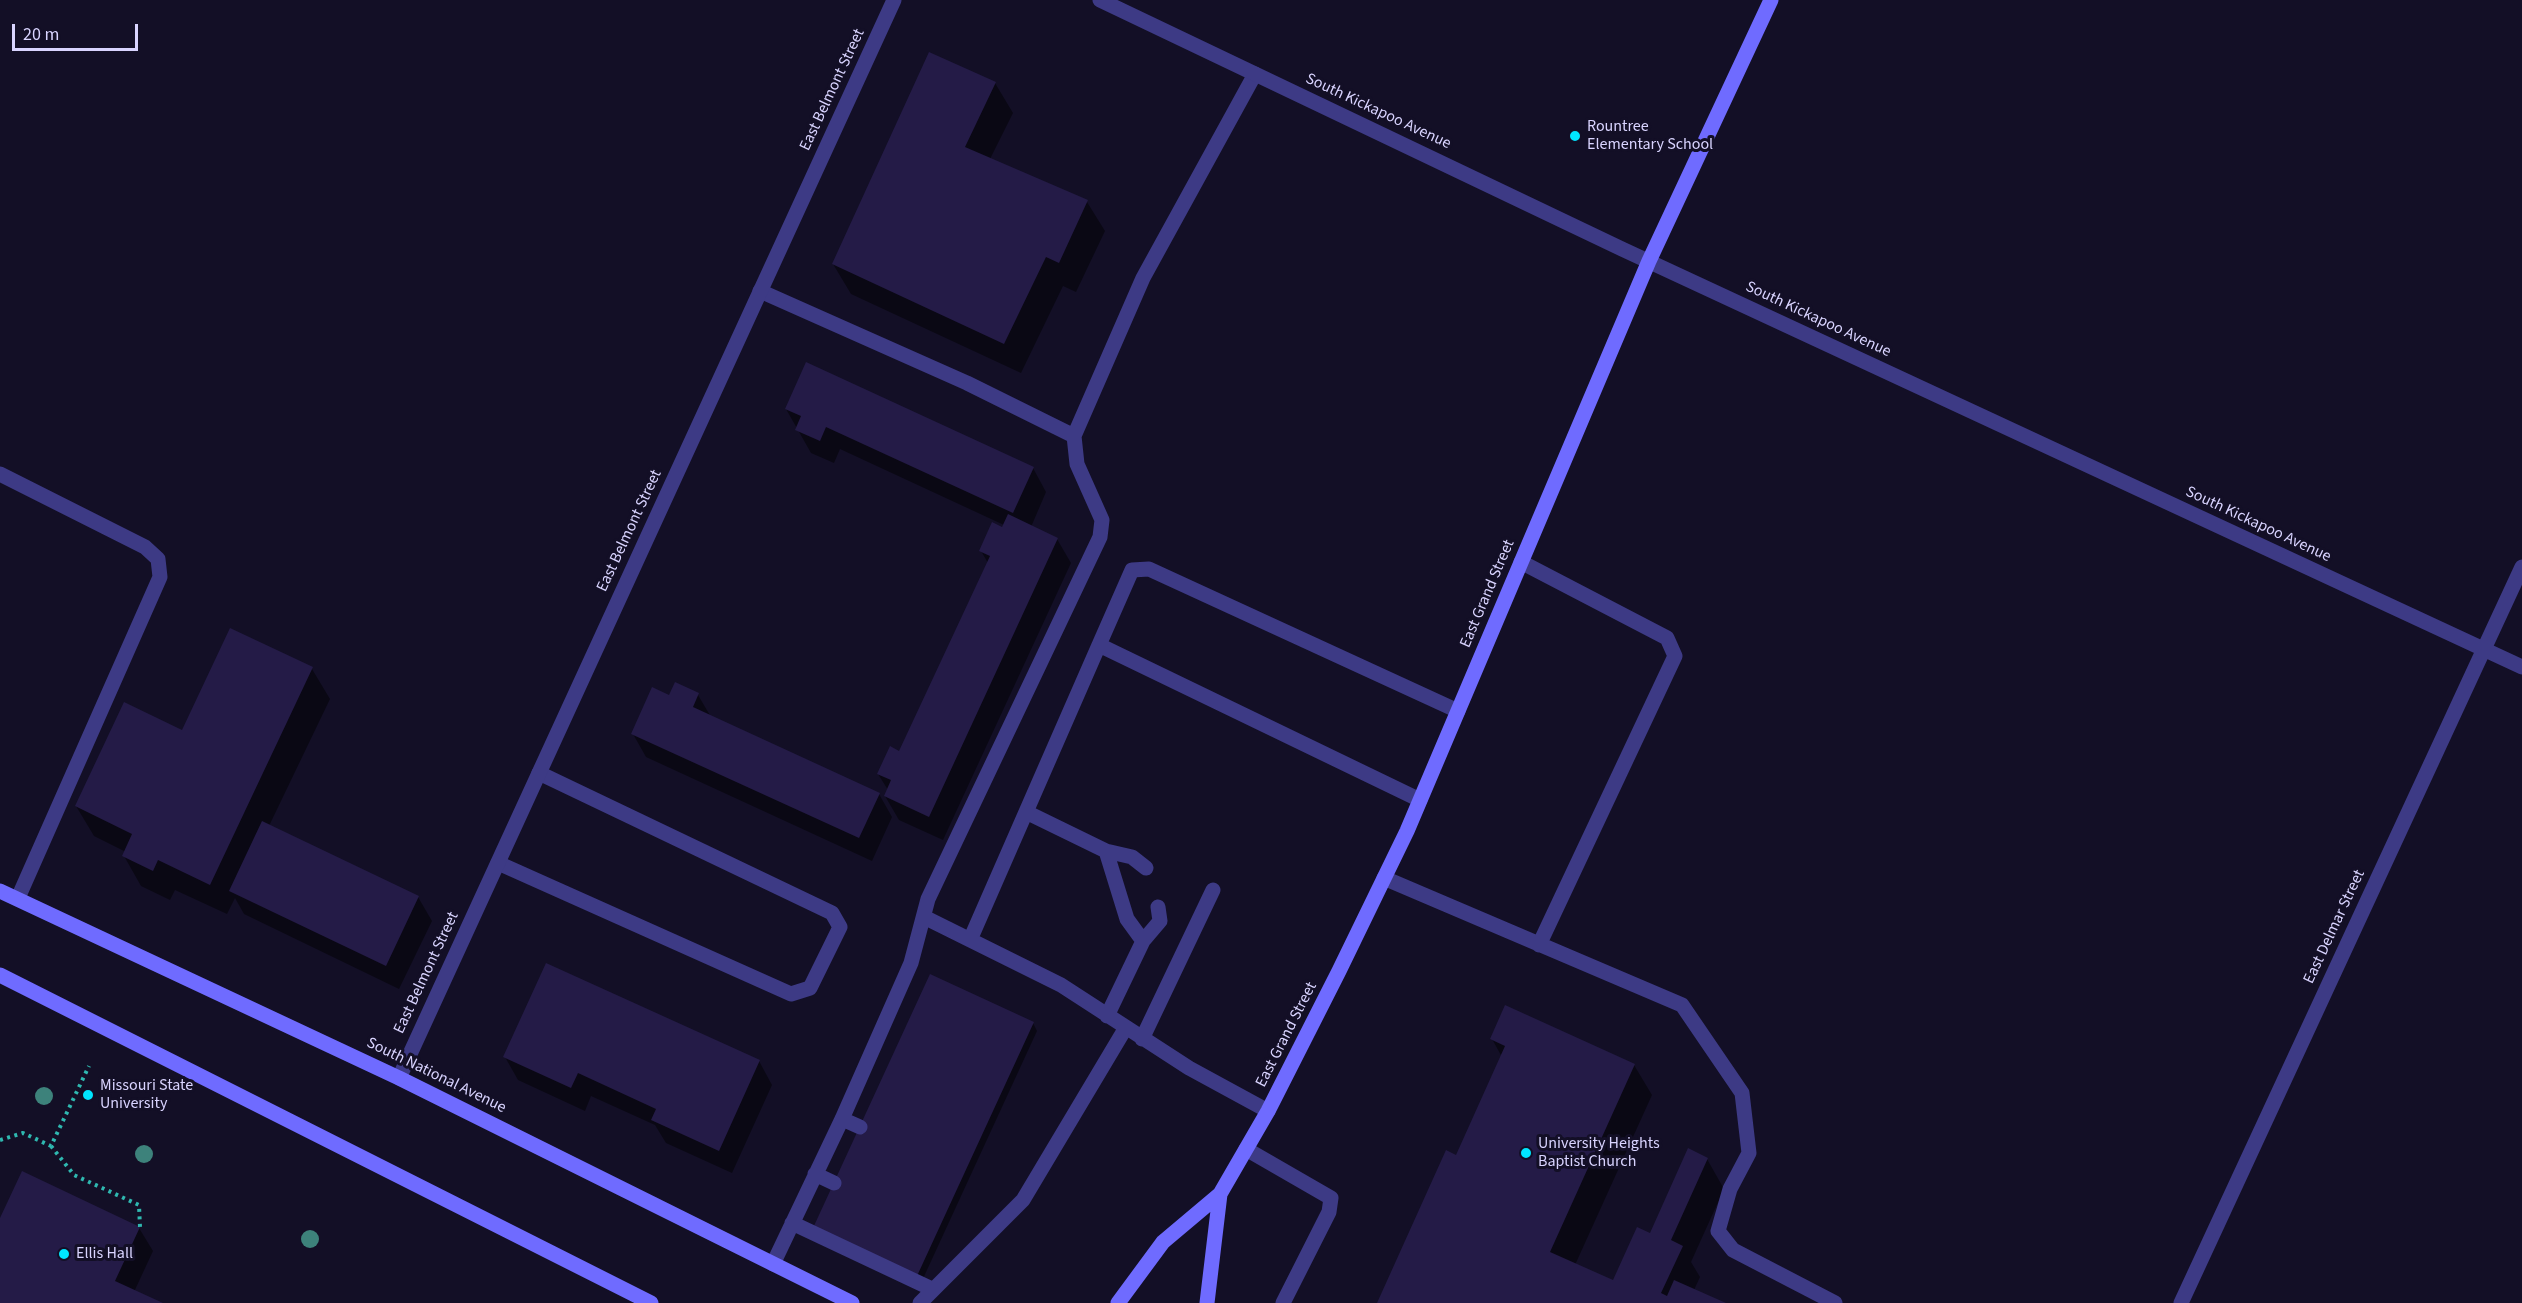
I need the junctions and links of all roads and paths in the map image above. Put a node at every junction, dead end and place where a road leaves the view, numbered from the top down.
1 (894, 0) edge
2 (1100, 0) edge
3 (1771, 0) edge
4 (1255, 74) junction
5 (1649, 261) junction
6 (760, 291) junction
7 (1074, 436) junction
8 (0, 474) edge
9 (1521, 562) junction
10 (2522, 567) edge
11 (1099, 645) junction
12 (2484, 649) junction
13 (2522, 668) edge
14 (1458, 711) junction
15 (539, 773) junction
16 (1420, 800) junction
17 (1026, 812) junction
18 (1106, 851) junction
19 (498, 863) junction
20 (1146, 868) dead end
21 (1384, 878) junction
22 (1214, 890) dead end
23 (0, 891) edge
24 (18, 898) junction
25 (1158, 907) dead end
26 (924, 917) junction
27 (970, 940) junction
28 (1143, 941) junction
29 (1539, 945) junction
30 (0, 975) edge
31 (1107, 1016) junction
32 (1125, 1029) junction
33 (1142, 1039) junction
34 (89, 1066) dead end
35 (399, 1078) junction
36 (1268, 1111) junction
37 (842, 1119) junction
38 (860, 1126) dead end
39 (0, 1140) edge
40 (51, 1146) junction
41 (1246, 1149) junction
42 (815, 1174) junction
43 (834, 1183) dead end
44 (1220, 1194) junction
45 (792, 1223) junction
46 (140, 1227) dead end
47 (773, 1264) junction
48 (932, 1289) junction
49 (651, 1303) edge
50 (852, 1303) edge
51 (920, 1303) edge
52 (1118, 1303) edge
53 (1207, 1303) edge
54 (1283, 1303) edge
55 (1834, 1303) edge
56 (2181, 1303) edge

1 - 6 street, East Belmont Street
2 - 4 street, South Kickapoo Avenue
3 - 5 main road, East Grand Street
4 - 5 street, South Kickapoo Avenue
4 - 7 street
5 - 9 main road, East Grand Street
5 - 12 street, South Kickapoo Avenue
6 - 7 street
6 - 15 street, East Belmont Street
7 - 26 street
8 - 24 street
9 - 14 main road, East Grand Street
9 - 29 street
10 - 12 street, East Delmar Street
11 - 14 street
11 - 16 street
11 - 17 street
12 - 13 street, South Kickapoo Avenue
12 - 56 street, East Delmar Street
14 - 16 main road, East Grand Street
15 - 19 street, East Belmont Street
15 - 19 street
16 - 21 main road, East Grand Street
17 - 18 street
17 - 27 street
18 - 20 street
18 - 28 street
19 - 35 street, East Belmont Street
21 - 29 street
21 - 36 main road, East Grand Street
22 - 33 street
23 - 24 main road, South National Avenue
24 - 35 main road, South National Avenue
25 - 28 street
26 - 27 street
26 - 37 street
27 - 31 street
28 - 31 street
29 - 55 street
30 - 49 main road
31 - 32 street
32 - 33 street
32 - 48 street
33 - 36 street
34 - 40 path
35 - 47 main road, South National Avenue
36 - 41 main road, East Grand Street
37 - 38 street
37 - 42 street
39 - 40 path
40 - 46 path
41 - 44 main road, East Grand Street
41 - 54 street
42 - 43 street
42 - 45 street
44 - 52 main road, East Grand Street
44 - 53 main road, East Grand Street
45 - 47 street
45 - 48 street
47 - 50 main road, South National Avenue
48 - 51 street

